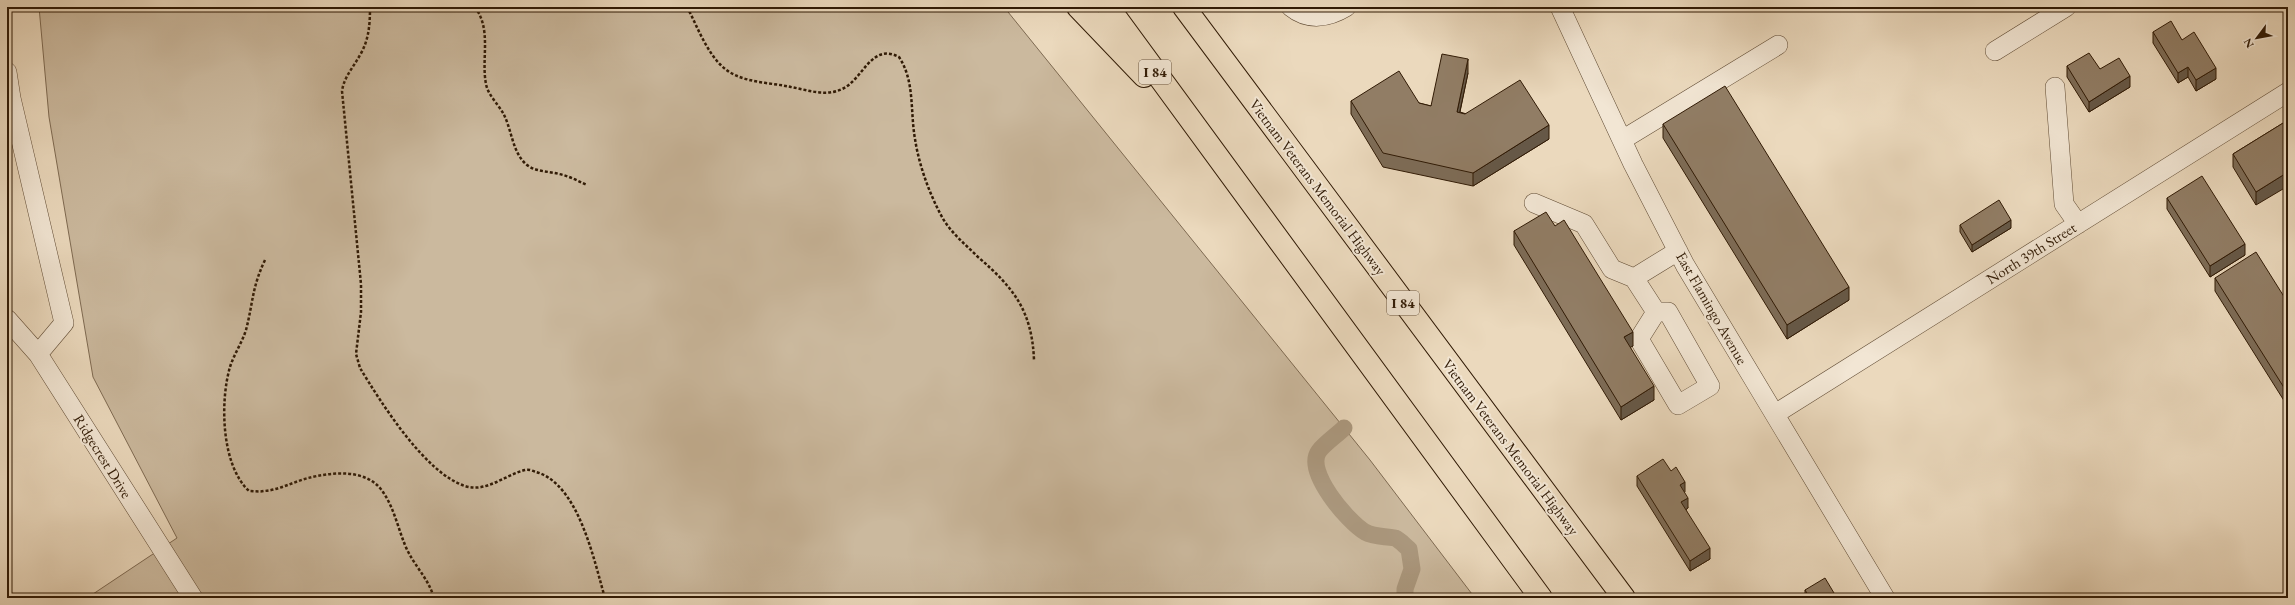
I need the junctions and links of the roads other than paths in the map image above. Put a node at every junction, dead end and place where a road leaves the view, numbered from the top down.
1 (1078, 7) edge
2 (1108, 7) edge
3 (1184, 7) edge
4 (1291, 7) edge
5 (1346, 7) edge
6 (1560, 7) edge
7 (2066, 7) edge
8 (1778, 44) dead end
9 (1995, 50) dead end
10 (7, 72) edge
11 (2055, 87) dead end
12 (2288, 92) edge
13 (1203, 138) junction
14 (1622, 140) junction
15 (1534, 203) dead end
16 (2078, 224) junction
17 (1678, 251) junction
18 (1634, 278) junction
19 (1656, 312) junction
20 (7, 319) edge
21 (38, 354) junction
22 (1775, 414) junction
23 (193, 598) edge
24 (1541, 598) edge
25 (1624, 598) edge
26 (1885, 598) edge

1 - 13 highway
2 - 13 highway, I 84
3 - 25 highway, Vietnam Veterans Memorial Highway / I 84
4 - 5 street
6 - 14 street, East Flamingo Avenue
7 - 9 street
8 - 14 street
10 - 21 street
11 - 16 street
12 - 16 street, North 39th Street
13 - 24 highway, I 84
14 - 17 street, East Flamingo Avenue
15 - 18 street
16 - 22 street, North 39th Street
17 - 18 street
17 - 22 street, East Flamingo Avenue
18 - 19 street
19 - 19 street
20 - 21 street, Ridgecrest Drive
21 - 23 street, Ridgecrest Drive
22 - 26 street, East Flamingo Avenue

